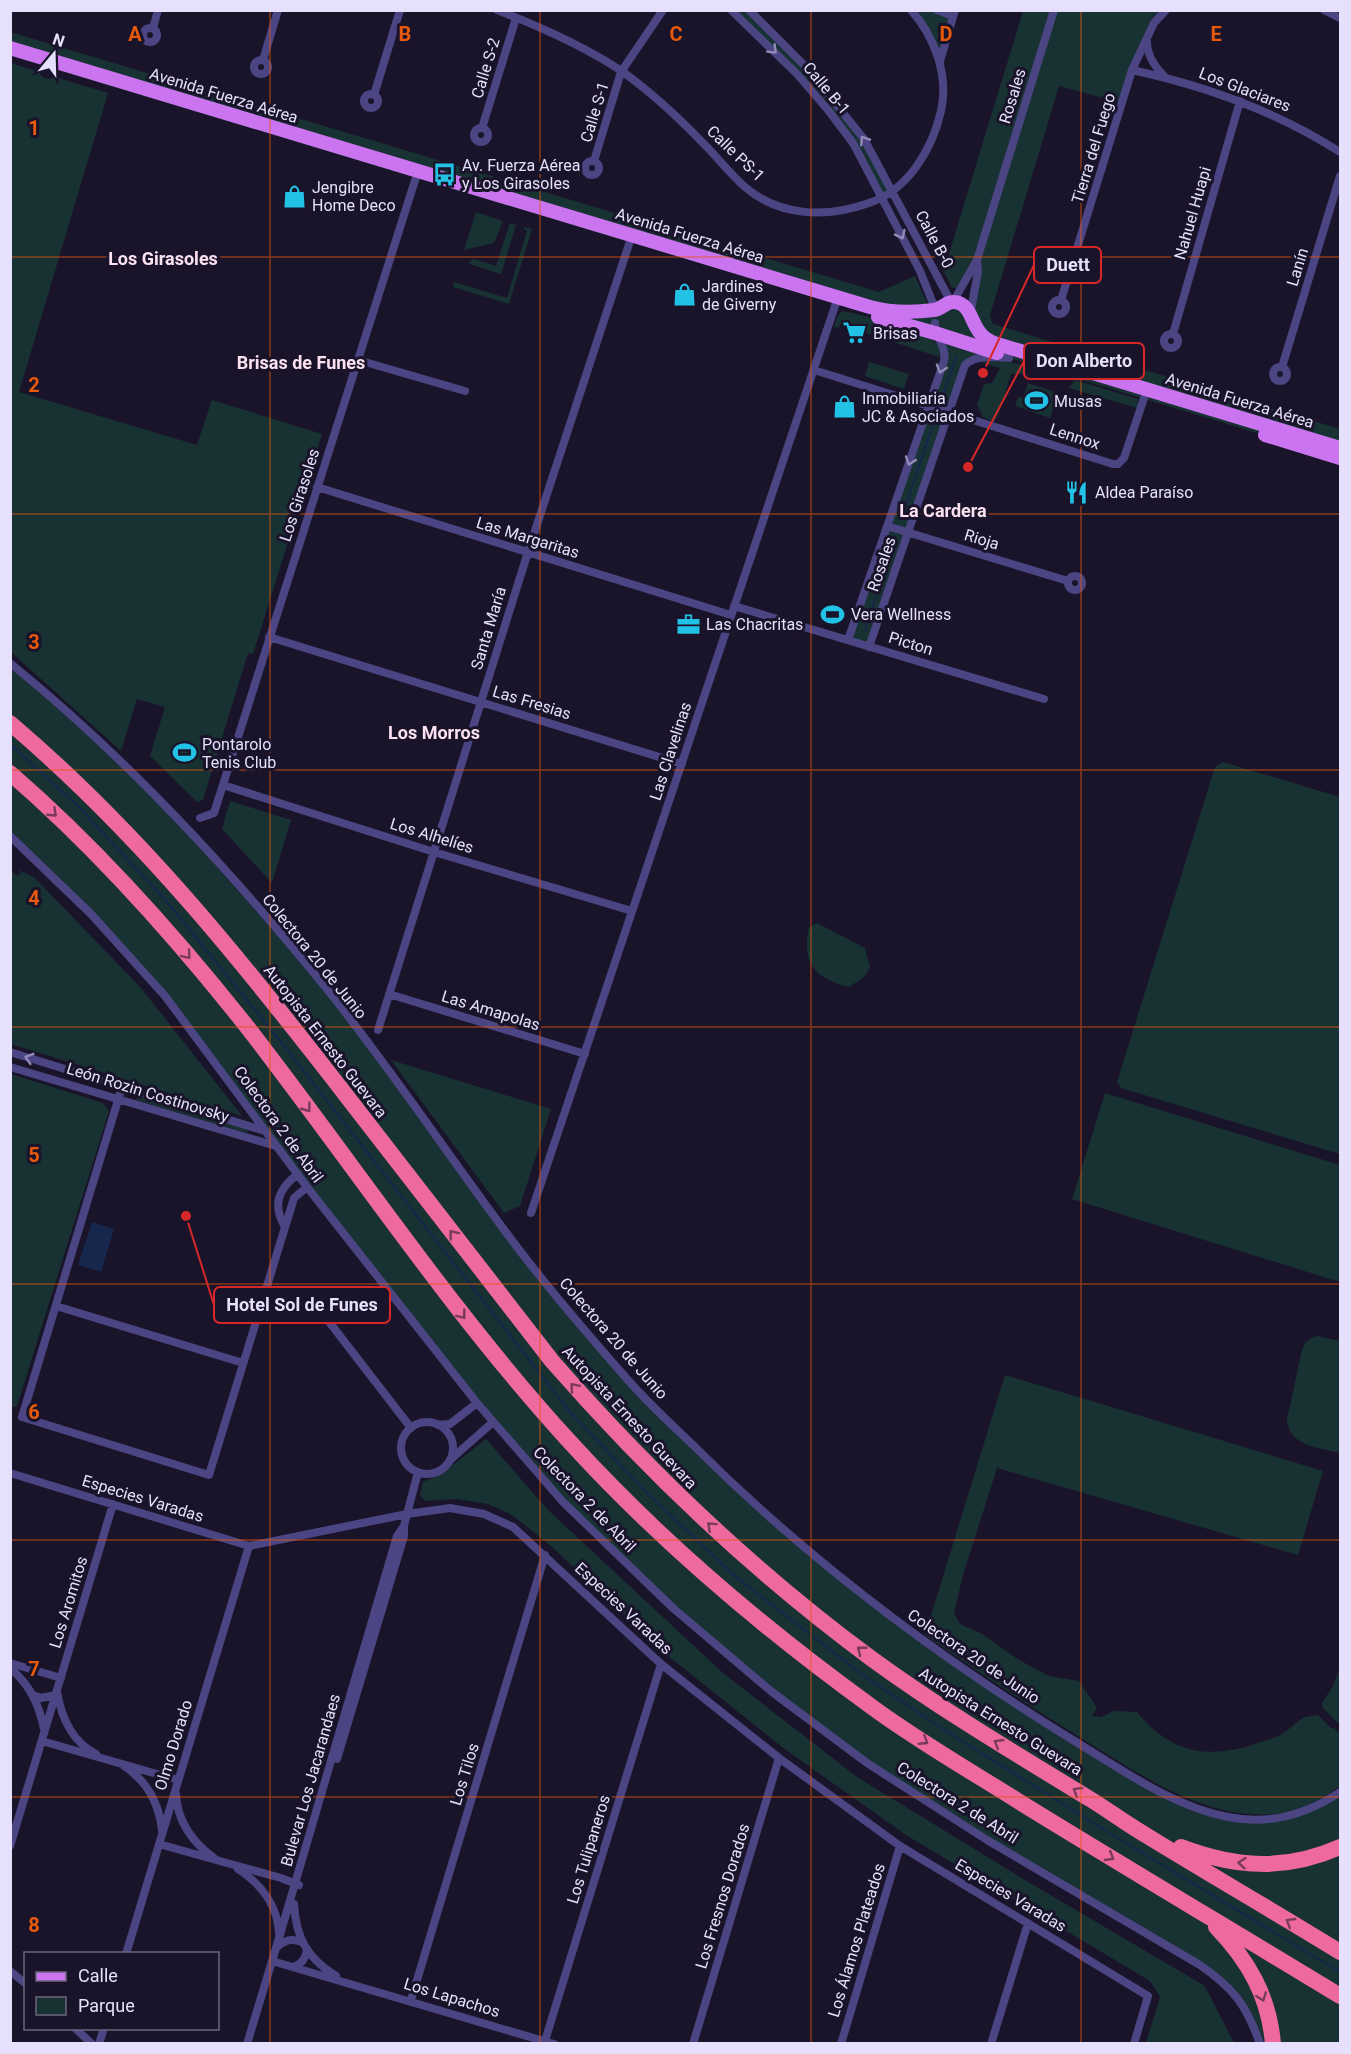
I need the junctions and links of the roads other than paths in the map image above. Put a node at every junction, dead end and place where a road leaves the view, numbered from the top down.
1 (158, 10) edge
2 (278, 10) edge
3 (400, 10) edge
4 (497, 10) edge
5 (663, 10) edge
6 (731, 10) edge
7 (749, 10) edge
8 (911, 10) edge
9 (937, 10) edge
10 (1054, 10) edge
11 (1324, 10) edge
12 (1165, 11) edge
13 (954, 13) edge
14 (516, 18) junction
15 (1341, 18) edge
16 (153, 28) dead end
17 (1147, 36) junction
18 (10, 48) edge
19 (10, 56) edge
20 (263, 60) dead end
21 (940, 61) junction
22 (806, 67) junction
23 (1132, 70) junction
24 (621, 72) junction
25 (797, 74) junction
26 (1165, 77) junction
27 (374, 95) dead end
28 (1240, 101) junction
29 (482, 128) dead end
30 (1341, 152) edge
31 (594, 161) dead end
32 (417, 175) junction
33 (1341, 176) edge
34 (893, 191) junction
35 (882, 199) junction
36 (631, 239) junction
37 (977, 260) junction
38 (1061, 300) dead end
39 (837, 301) junction
40 (971, 317) junction
41 (943, 319) junction
42 (1173, 334) dead end
43 (1009, 358) junction
44 (358, 360) junction
45 (1282, 367) dead end
46 (814, 370) junction
47 (465, 391) dead end
48 (1144, 398) junction
49 (929, 406) junction
50 (949, 412) junction
51 (1341, 448) edge
52 (1341, 458) edge
53 (317, 487) junction
54 (887, 526) junction
55 (908, 532) junction
56 (528, 552) junction
57 (1068, 580) dead end
58 (733, 611) junction
59 (269, 637) junction
60 (848, 640) junction
61 (869, 646) junction
62 (10, 663) edge
63 (1044, 699) dead end
64 (481, 702) junction
65 (10, 723) edge
66 (682, 764) junction
67 (10, 773) edge
68 (223, 785) junction
69 (200, 818) dead end
70 (10, 836) edge
71 (434, 852) junction
72 (632, 911) junction
73 (389, 994) junction
74 (378, 1030) dead end
75 (10, 1052) edge
76 (585, 1054) junction
77 (10, 1067) edge
78 (122, 1087) junction
79 (119, 1099) junction
80 (266, 1132) junction
81 (276, 1147) junction
82 (298, 1174) junction
83 (307, 1187) junction
84 (531, 1213) dead end
85 (285, 1227) junction
86 (56, 1306) junction
87 (330, 1323) dead end
88 (243, 1363) junction
89 (477, 1403) junction
90 (494, 1422) junction
91 (437, 1425) junction
92 (411, 1428) junction
93 (450, 1460) junction
94 (10, 1473) edge
95 (418, 1473) junction
96 (113, 1504) junction
97 (407, 1514) junction
98 (249, 1546) junction
99 (545, 1556) junction
100 (10, 1663) edge
101 (661, 1664) junction
102 (10, 1668) edge
103 (41, 1672) junction
104 (61, 1678) junction
105 (31, 1691) junction
106 (56, 1692) junction
107 (64, 1722) junction
108 (46, 1727) junction
109 (71, 1733) junction
110 (42, 1741) junction
111 (56, 1746) junction
112 (779, 1758) junction
113 (104, 1759) junction
114 (118, 1763) junction
115 (161, 1775) junction
116 (176, 1788) junction
117 (148, 1789) junction
118 (1341, 1792) edge
119 (153, 1798) junction
120 (184, 1826) junction
121 (164, 1829) junction
122 (1141, 1832) junction
123 (190, 1834) junction
124 (159, 1844) junction
125 (10, 1846) edge
126 (900, 1846) junction
127 (1341, 1847) edge
128 (177, 1849) junction
129 (217, 1860) junction
130 (233, 1865) junction
131 (281, 1878) junction
132 (297, 1884) junction
133 (268, 1897) junction
134 (293, 1901) junction
135 (1187, 1904) junction
136 (1028, 1923) junction
137 (280, 1942) junction
138 (304, 1946) junction
139 (126, 1952) edge
140 (1341, 1952) edge
141 (275, 1962) junction
142 (293, 1967) junction
143 (10, 1971) edge
144 (342, 1980) junction
145 (24, 1982) edge
146 (1341, 1995) edge
147 (411, 2000) junction
148 (77, 2030) edge
149 (92, 2043) edge
150 (247, 2043) edge
151 (253, 2043) edge
152 (548, 2043) edge
153 (693, 2043) edge
154 (841, 2043) edge
155 (991, 2043) edge
156 (1134, 2043) edge
157 (1260, 2043) edge
158 (1273, 2043) edge

1 - 16 street
2 - 20 street
3 - 27 street
4 - 14 street, Calle PS-1
5 - 24 street, Calle S-1
6 -> 25 street, Calle B-1
7 - 22 street, Calle B-1
8 - 21 street
9 - 13 street
10 - 37 street, Rosales
11 - 15 street
12 - 17 street, Tierra del Fuego
13 - 21 street
14 - 24 street, Calle PS-1
14 - 29 street, Calle S-2
17 - 23 street, Tierra del Fuego
17 - 26 street
18 - 32 main road, Avenida Fuerza Aérea
19 - 32 main road, Avenida Fuerza Aérea
21 - 34 street, Calle PS-1
22 - 25 street
34 -> 22 street, Calle B-1
23 - 26 street, Los Glaciares
23 - 38 street, Tierra del Fuego
24 - 31 street, Calle S-1
24 - 35 street, Calle PS-1
25 - 35 street, Calle B-1
26 - 28 street, Los Glaciares
28 - 30 street, Los Glaciares
28 - 42 street, Nahuel Huapi
32 - 36 main road, Avenida Fuerza Aérea
32 - 44 street, Los Girasoles
33 - 45 street, Lanín
34 - 35 street, Calle PS-1
34 - 41 street, Calle B-0
35 -> 41 street, Calle B-0
36 - 39 main road, Avenida Fuerza Aérea
36 - 56 street, Santa María
37 - 40 street, Rosales
37 - 41 street, Rosales
39 - 41 main road, Avenida Fuerza Aérea
39 - 41 main road, Avenida Fuerza Aérea
39 - 46 street, Las Clavelinas
40 - 41 main road, Avenida Fuerza Aérea
40 - 41 main road
40 - 51 main road, Avenida Fuerza Aérea
41 - 43 main road, Avenida Fuerza Aérea
41 -> 49 street, Rosales
43 - 48 main road, Avenida Fuerza Aérea
43 - 50 street, Rosales
44 - 47 street
44 - 53 street, Los Girasoles
46 - 49 street, Lennox
46 - 58 street, Las Clavelinas
48 - 50 street, Lennox
48 - 52 main road, Avenida Fuerza Aérea
49 - 50 street, Lennox
49 -> 54 street, Rosales
50 - 55 street, Rosales
53 - 56 street, Las Margaritas
53 - 59 street, Los Girasoles
54 - 55 street, Rioja
54 - 60 street, Rosales
55 - 57 street, Rioja
55 - 61 street, Rosales
56 - 58 street, Las Margaritas
56 - 64 street, Santa María
58 - 60 street, Picton
58 - 66 street, Las Clavelinas
59 - 64 street, Las Fresias
59 - 68 street, Los Girasoles
60 - 61 street, Picton
61 - 63 street, Picton
62 - 118 street, Colectora 20 de Junio
64 - 66 street, Las Fresias
64 - 71 street, Santa María
122 -> 65 highway, Autopista Ernesto Guevara
66 - 72 street, Las Clavelinas
67 -> 135 highway
68 - 69 street, Los Girasoles
68 - 71 street, Los Alhelíes
70 - 80 street, Colectora 2 de Abril
71 - 72 street, Los Alhelíes
71 - 73 street, Santa María
72 - 76 street, Las Clavelinas
73 - 74 street, Santa María
73 - 76 street, Las Amapolas
78 -> 75 street, León Rozin Costinovsky
76 - 84 street, Las Clavelinas
77 - 79 street, León Rozin Costinovsky
78 - 79 street
78 - 80 street, León Rozin Costinovsky
79 - 81 street, León Rozin Costinovsky
79 - 86 street
80 - 81 street, Colectora 2 de Abril
81 - 82 street, Colectora 2 de Abril
82 - 83 street, Colectora 2 de Abril
82 - 85 street
83 - 85 street
83 - 89 street, Colectora 2 de Abril
85 - 88 street
86 - 88 street
86 - 88 street
87 - 92 street
89 - 90 street, Colectora 2 de Abril
89 - 91 street
90 - 93 street
90 - 157 street, Colectora 2 de Abril
91 - 92 street
91 - 93 street
92 - 95 street
93 - 95 street
94 - 96 street, Especies Varadas
95 - 97 street, Bulevar Los Jacarandaes
96 - 98 street, Especies Varadas
96 - 104 street, Los Aromitos
97 - 98 street, Especies Varadas
97 - 99 street, Especies Varadas
97 - 132 street, Bulevar Los Jacarandaes
98 - 116 street, Olmo Dorado
99 - 101 street, Especies Varadas
99 - 147 street, Los Tilos
100 - 103 street
101 - 112 street, Especies Varadas
101 - 152 street, Los Tulipaneros
102 - 105 street
103 - 104 street
103 - 105 street
104 - 106 street, Los Aromitos
105 - 106 street
105 - 108 street
106 - 107 street
106 - 108 street, Los Aromitos
107 - 108 street
107 - 109 street
108 - 110 street, Los Aromitos
109 - 111 street
109 - 113 street
110 - 111 street
110 - 125 street, Los Aromitos
111 - 113 street
112 - 126 street, Especies Varadas
112 - 153 street, Los Fresnos Dorados
113 - 114 street
114 - 115 street
114 - 117 street
115 - 116 street
115 - 117 street
116 - 119 street
116 - 120 street
116 - 121 street, Olmo Dorado
117 - 119 street
119 - 121 street
120 - 121 street
120 - 123 street
121 - 124 street, Olmo Dorado
127 -> 122 highway
140 -> 122 highway, Autopista Ernesto Guevara
123 - 128 street
123 - 129 street
124 - 128 street
124 - 139 street, Olmo Dorado
126 - 136 street, Especies Varadas
126 - 154 street, Los Álamos Plateados
128 - 129 street
129 - 130 street
130 - 131 street
130 - 133 street
131 - 132 street
131 - 133 street
132 - 134 street, Bulevar Los Jacarandaes
133 - 134 street
133 - 137 street
134 - 137 street, Bulevar Los Jacarandaes
134 - 138 street
135 - 146 highway
135 -> 158 highway
136 - 155 street
136 - 156 street, Especies Varadas
137 - 138 street
137 - 141 street, Bulevar Los Jacarandaes
138 - 142 street
138 - 144 street, Los Lapachos
141 - 142 street, Los Lapachos
141 - 150 street, Bulevar Los Jacarandaes
141 - 151 street, Bulevar Los Jacarandaes
142 - 144 street, Los Lapachos
143 - 145 street
144 - 147 street, Los Lapachos
147 - 152 street, Los Lapachos
148 - 149 street

